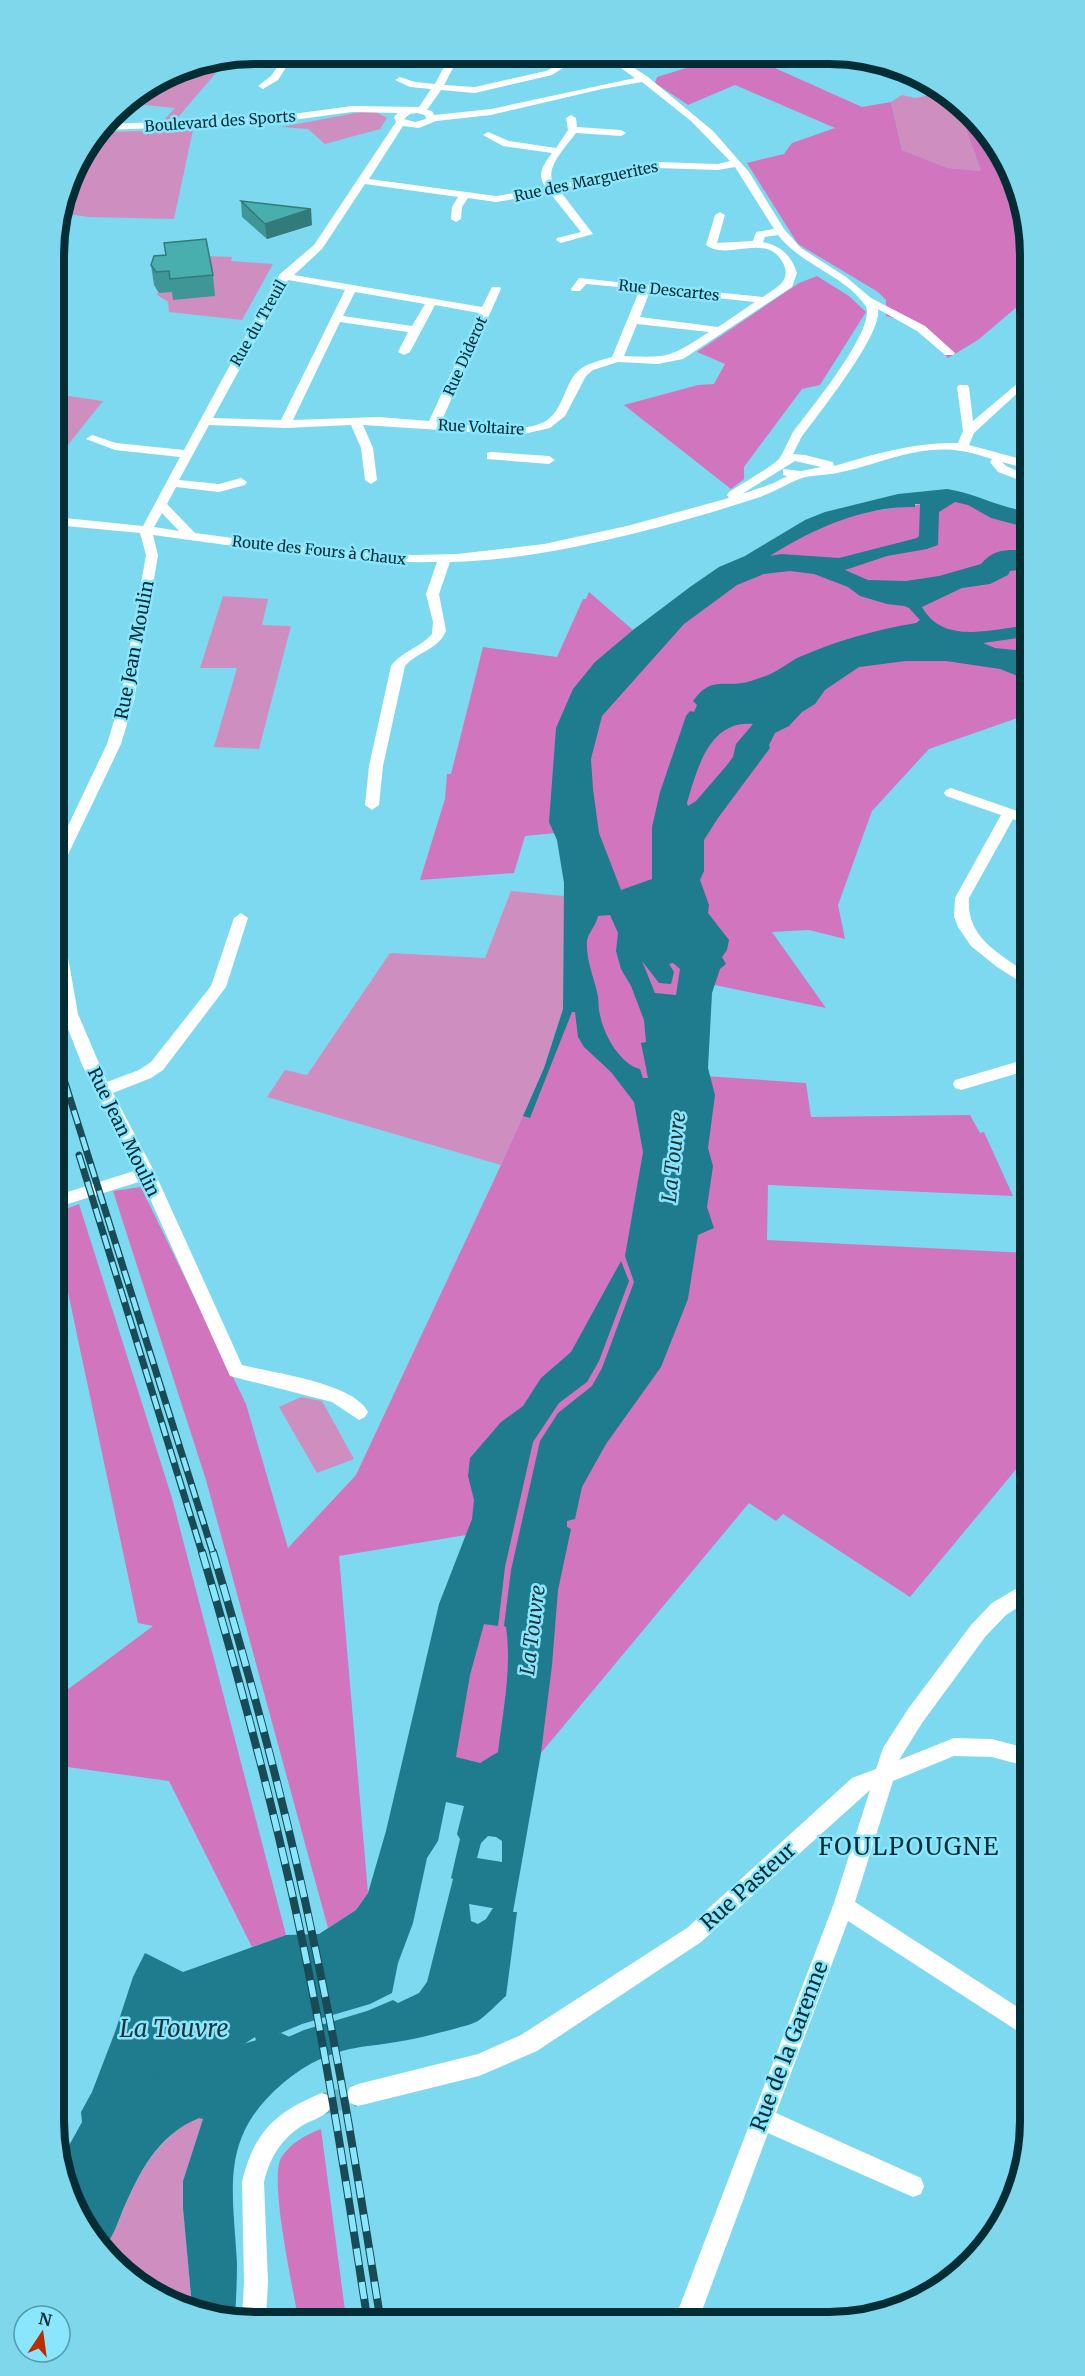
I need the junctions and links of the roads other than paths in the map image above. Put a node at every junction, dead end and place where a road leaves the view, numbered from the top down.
1 (283, 65) edge
2 (450, 65) edge
3 (623, 65) edge
4 (558, 68) dead end
5 (645, 79) junction
6 (400, 80) dead end
7 (263, 86) dead end
8 (438, 87) junction
9 (371, 108) junction
10 (417, 110) junction
11 (432, 118) junction
12 (571, 118) dead end
13 (400, 119) junction
14 (417, 125) junction
15 (116, 127) edge
16 (573, 130) junction
17 (395, 133) junction
18 (621, 134) dead end
19 (488, 135) dead end
20 (558, 152) junction
21 (737, 163) junction
22 (364, 181) junction
23 (553, 189) junction
24 (464, 196) junction
25 (720, 215) dead end
26 (456, 219) dead end
27 (780, 231) junction
28 (561, 240) dead end
29 (757, 244) junction
30 (284, 276) junction
31 (646, 287) junction
32 (351, 289) junction
33 (496, 289) dead end
34 (576, 289) dead end
35 (765, 300) junction
36 (866, 300) junction
37 (431, 302) junction
38 (486, 311) junction
39 (336, 318) junction
40 (633, 320) junction
41 (415, 330) junction
42 (718, 330) junction
43 (404, 352) dead end
44 (949, 353) dead end
45 (617, 359) junction
46 (1020, 385) edge
47 (963, 387) dead end
48 (205, 421) junction
49 (355, 421) junction
50 (285, 423) junction
51 (434, 424) junction
52 (800, 431) junction
53 (969, 431) junction
54 (92, 439) dead end
55 (516, 444) junction
56 (962, 447) junction
57 (188, 454) junction
58 (491, 456) dead end
59 (999, 457) junction
60 (549, 460) dead end
61 (784, 461) junction
62 (1020, 463) edge
63 (809, 464) junction
64 (797, 475) junction
65 (1020, 476) edge
66 (371, 480) dead end
67 (241, 482) dead end
68 (172, 483) junction
69 (722, 502) junction
70 (160, 504) junction
71 (65, 522) edge
72 (146, 531) junction
73 (192, 537) junction
74 (444, 559) junction
75 (951, 793) dead end
76 (372, 805) dead end
77 (1009, 813) junction
78 (1020, 817) edge
79 (65, 846) edge
80 (241, 918) dead end
81 (1020, 976) edge
82 (65, 984) edge
83 (1020, 1070) edge
84 (961, 1084) dead end
85 (103, 1090) junction
86 (147, 1173) junction
87 (65, 1199) edge
88 (359, 1413) dead end
89 (1020, 1595) edge
90 (901, 1738) junction
91 (1020, 1756) edge
92 (927, 1757) junction
93 (884, 1775) junction
94 (843, 1906) junction
95 (1020, 2021) edge
96 (358, 2095) tunnel mouth
97 (322, 2104) tunnel mouth
98 (761, 2118) junction
99 (913, 2186) dead end
100 (254, 2312) edge
101 (688, 2312) edge

1 - 7 street
2 - 8 street
3 - 5 street
4 - 8 street
5 - 11 street
5 - 21 street
6 - 8 street
8 - 10 street
9 - 10 street, Boulevard des Sports
9 - 13 street, Boulevard des Sports
9 - 15 street, Boulevard des Sports
10 - 11 street
10 - 13 street
11 - 14 street
12 - 16 street
13 - 14 street, Boulevard des Sports
13 - 17 street, Rue du Treuil
14 - 17 street
16 - 18 street
16 - 20 street
17 - 22 street, Rue du Treuil
19 - 20 street
20 - 23 street
21 - 23 street, Rue des Marguerites
21 - 27 street
22 - 24 street, Rue des Marguerites
22 - 30 street, Rue du Treuil
23 - 24 street, Rue des Marguerites
23 - 28 street
24 - 26 street
25 - 29 street
27 - 29 street
27 - 36 street
29 - 35 street, Rue Voltaire
30 - 32 street
30 - 48 street, Rue du Treuil
31 - 34 street, Rue Descartes
31 - 35 street, Rue Descartes
31 - 40 street
32 - 37 street
32 - 39 street
33 - 38 street, Rue Diderot
35 - 42 street, Rue Voltaire
36 - 44 street
36 - 52 street
37 - 38 street
37 - 41 street
38 - 51 street, Rue Diderot
39 - 41 street
39 - 50 street
40 - 42 street
40 - 45 street
41 - 43 street
42 - 45 street, Rue Voltaire
45 - 55 street, Rue Voltaire
46 - 53 street
47 - 53 street
48 - 50 street, Rue Voltaire
48 - 57 street, Rue du Treuil
49 - 50 street, Rue Voltaire
49 - 51 street, Rue Voltaire
49 - 66 street
51 - 55 street, Rue Voltaire
52 - 61 street
52 - 63 street
53 - 56 street
54 - 57 street
55 - 58 street
55 - 60 street
56 - 59 street, Route des Fours à Chaux
56 - 63 street, Route des Fours à Chaux
57 - 68 street, Rue du Treuil
59 - 62 street, Route des Fours à Chaux
59 - 65 street
61 - 63 street, Route des Fours à Chaux
61 - 64 street
61 - 69 street, Route des Fours à Chaux
63 - 64 street, Route des Fours à Chaux
64 - 69 street, Route des Fours à Chaux
67 - 68 street
68 - 70 street, Rue du Treuil
69 - 74 street, Route des Fours à Chaux
70 - 72 street, Rue du Treuil
70 - 73 street
71 - 72 street, Route des Fours à Chaux
72 - 73 street, Route des Fours à Chaux
72 - 79 street, Rue Jean Moulin
73 - 74 street, Route des Fours à Chaux
74 - 76 street
75 - 77 street
77 - 78 street
77 - 81 street
80 - 85 street
82 - 85 street, Rue Jean Moulin
83 - 84 street
85 - 86 street, Rue Jean Moulin
86 - 87 street
86 - 88 street, Rue Jean Moulin
89 - 90 street
90 - 92 street
90 - 93 street
91 - 92 street, Rue Pasteur
92 - 93 street, Rue Pasteur
93 - 94 street, Rue de la Garenne
93 - 96 street, Rue Pasteur
94 - 95 street
94 - 98 street, Rue de la Garenne
97 - 100 street
98 - 99 street
98 - 101 street, Rue de la Garenne

